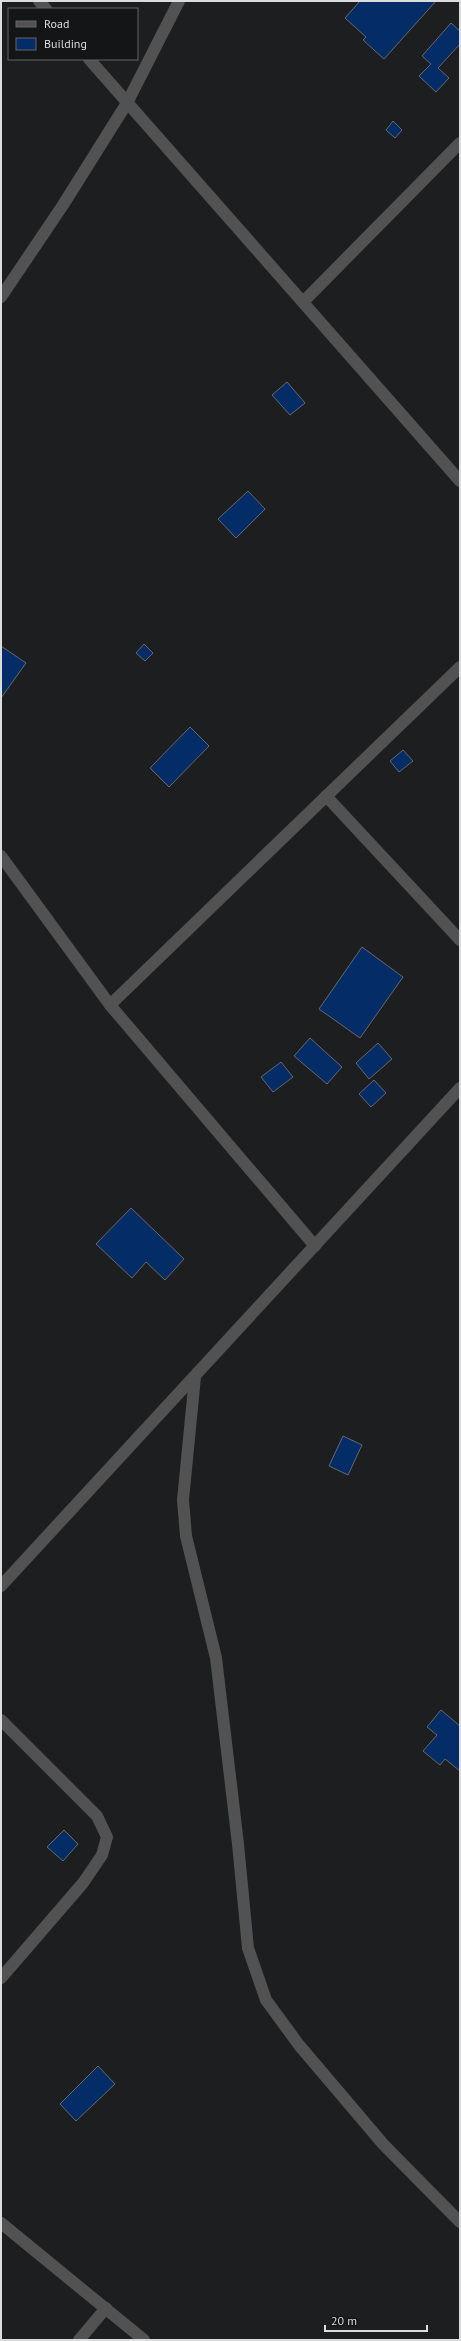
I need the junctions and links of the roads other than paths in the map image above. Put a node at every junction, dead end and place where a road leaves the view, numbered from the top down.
1 (178, 1) edge
2 (90, 60) edge
3 (127, 103) junction
4 (460, 143) edge
5 (1, 297) edge
6 (303, 302) junction
7 (460, 481) edge
8 (460, 667) edge
9 (326, 796) junction
10 (1, 856) edge
11 (460, 940) edge
12 (110, 1005) junction
13 (460, 1088) edge
14 (315, 1246) junction
15 (195, 1376) junction
16 (1, 1586) edge
17 (1, 1720) edge
18 (1, 1978) edge
19 (460, 2222) edge
20 (1, 2223) edge
21 (106, 2308) junction
22 (79, 2340) edge
23 (144, 2340) edge

1 - 3 street
2 - 3 street
3 - 5 street
3 - 6 street
4 - 6 street
6 - 7 street
8 - 9 street
9 - 11 street
9 - 12 street
10 - 12 street
12 - 14 street
13 - 14 street
14 - 15 street
15 - 16 street
15 - 19 street
17 - 18 street
20 - 21 street
21 - 22 street
21 - 23 street

